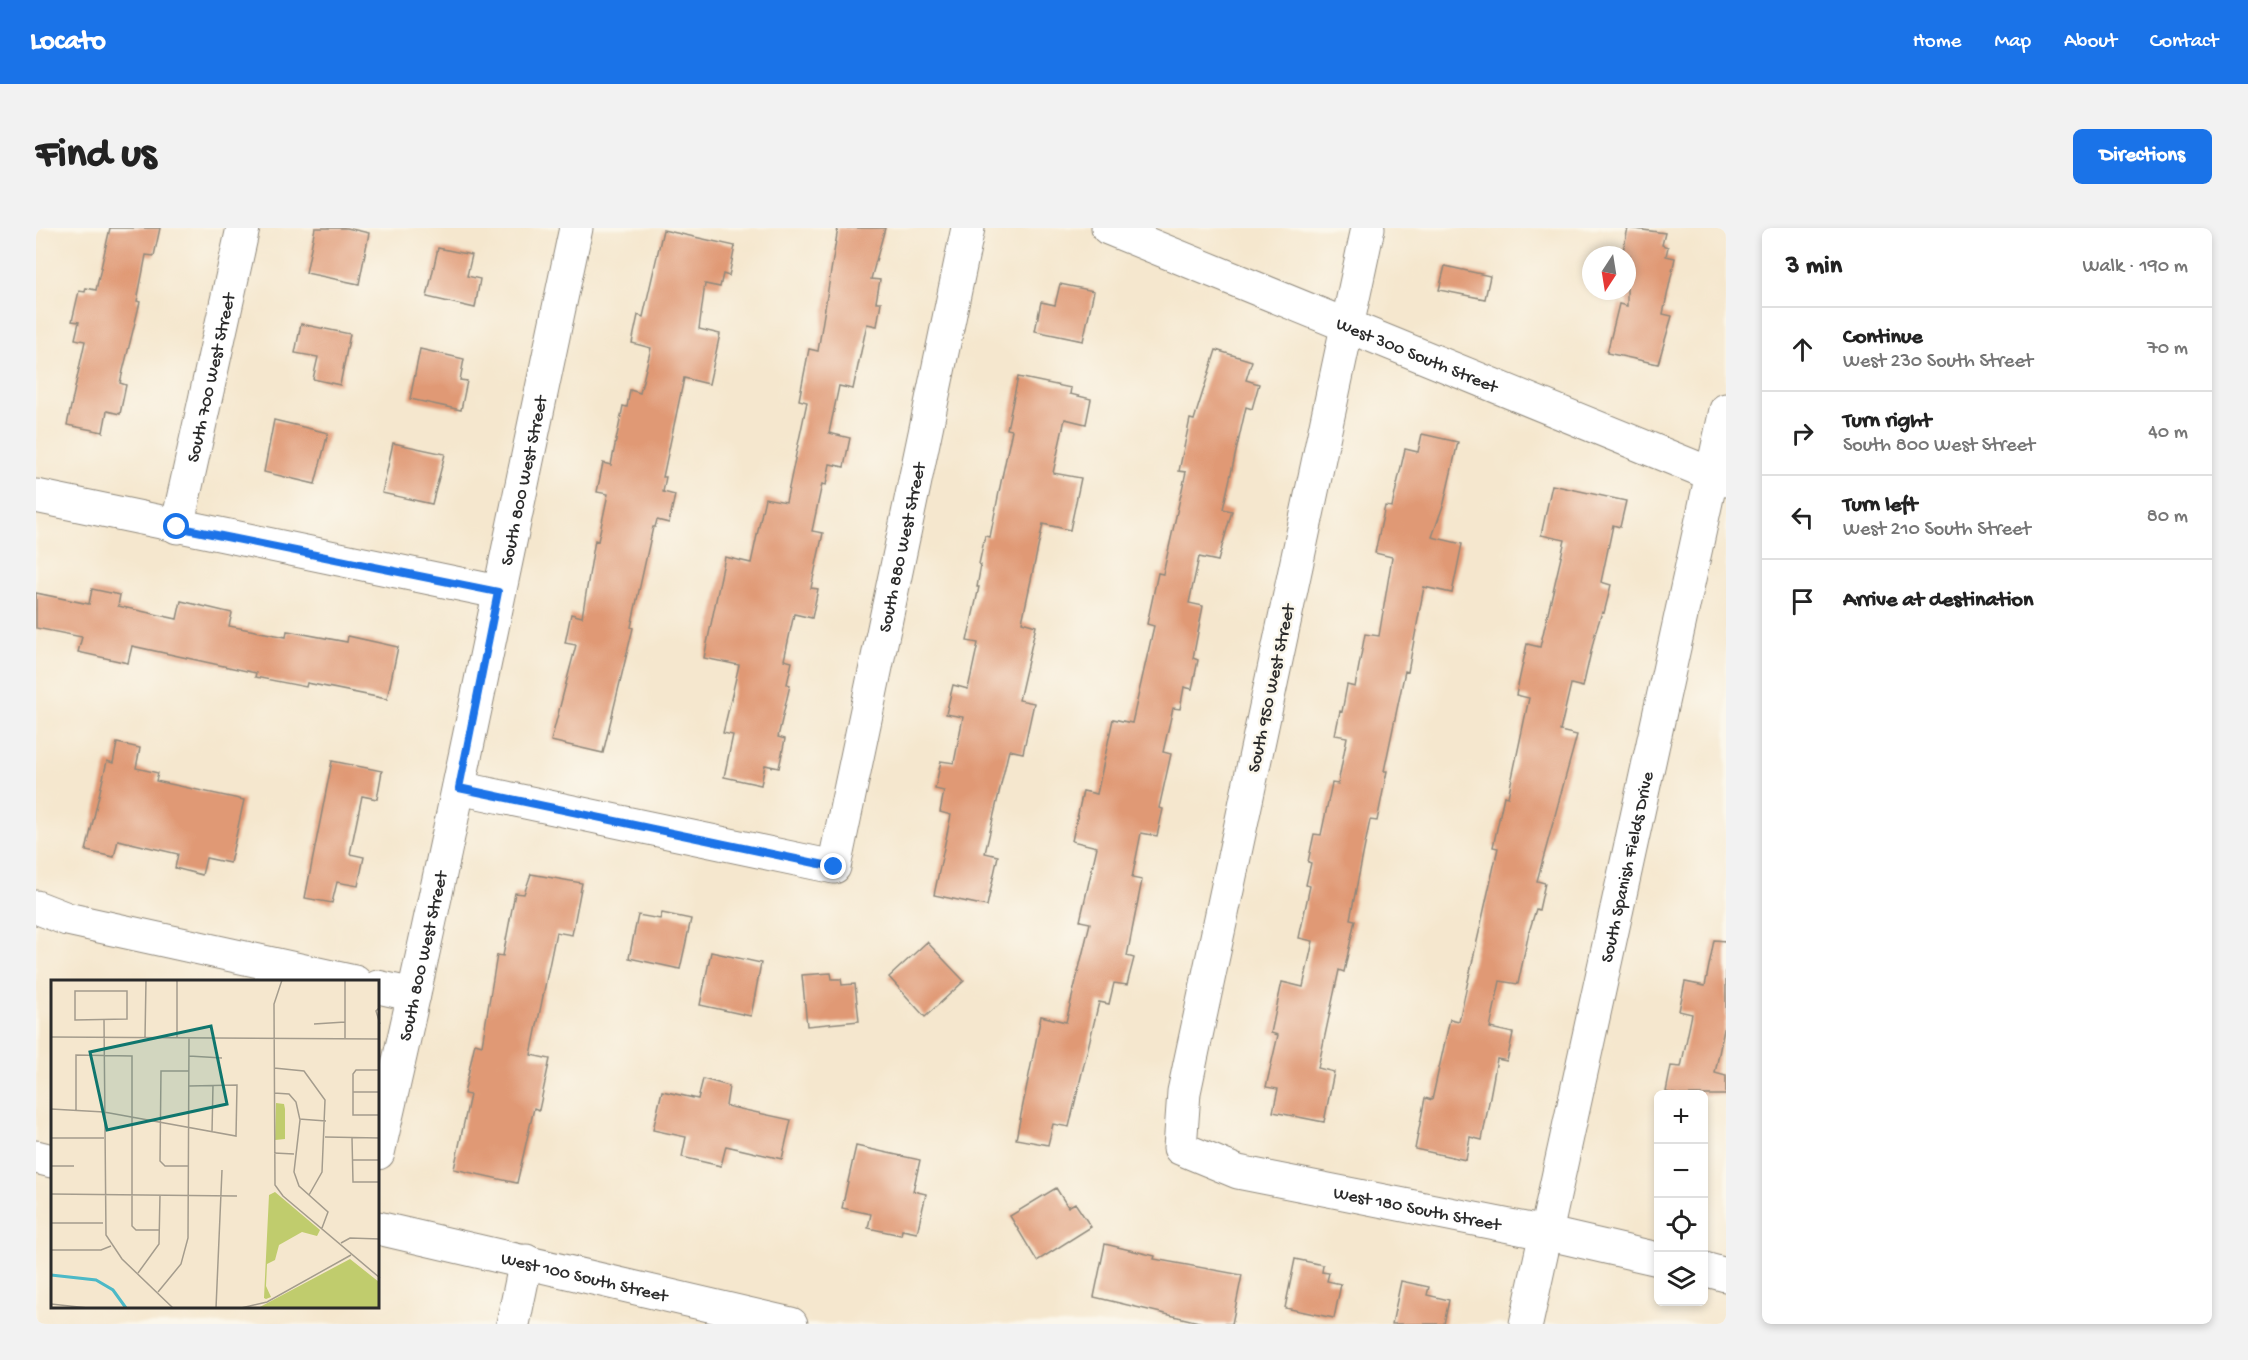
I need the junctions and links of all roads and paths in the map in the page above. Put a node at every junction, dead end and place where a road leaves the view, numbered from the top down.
1 (243, 228) edge
2 (576, 228) edge
3 (968, 228) edge
4 (1108, 228) edge
5 (1368, 228) edge
6 (1347, 326) junction
7 (1726, 410) edge
8 (1719, 478) edge
9 (36, 496) edge
10 (177, 527) junction
11 (498, 592) junction
12 (459, 788) junction
13 (36, 907) edge
14 (346, 980) edge
15 (380, 987) edge
16 (414, 995) junction
17 (380, 1144) edge
18 (1180, 1148) joint
19 (36, 1157) edge
20 (51, 1161) edge
21 (380, 1228) edge
22 (1545, 1233) junction
23 (1654, 1258) edge
24 (526, 1261) junction
25 (1708, 1270) edge
26 (1726, 1275) edge
27 (513, 1324) edge
28 (791, 1324) edge
29 (1526, 1324) edge

1 - 10 street, South 700 West Street
2 - 11 street, South 800 West Street
3 - 12 street, South 880 West Street
4 - 6 street, West 300 South Street
5 - 6 street, South 950 West Street
6 - 8 street, West 300 South Street
6 - 18 street, South 950 West Street
7 - 8 street, South Spanish Fields Drive
8 - 22 street, South Spanish Fields Drive
9 - 10 street
10 - 11 street
11 - 12 street, South 800 West Street
12 - 16 street, South 800 West Street
13 - 14 street
15 - 16 street
16 - 17 street, South 800 West Street
18 - 22 street, West 180 South Street
19 - 20 street
21 - 24 street, West 100 South Street
22 - 23 street, West 180 South Street
22 - 29 street, South Spanish Fields Drive
24 - 27 street
24 - 28 street, West 100 South Street
25 - 26 street

